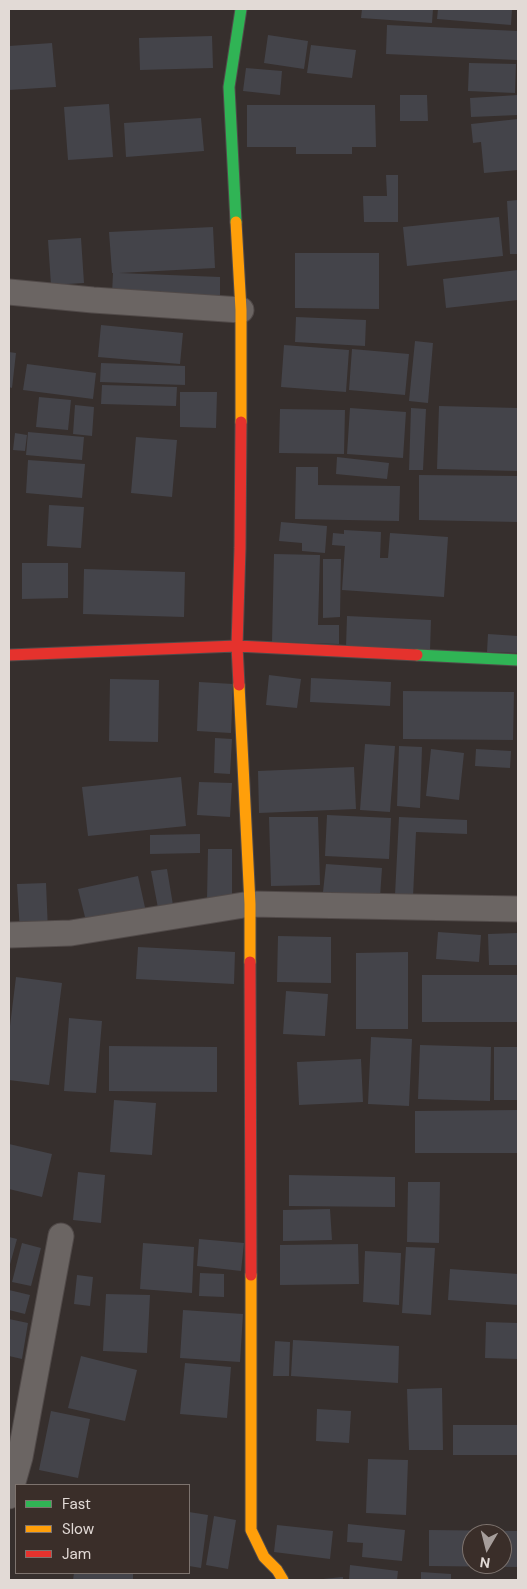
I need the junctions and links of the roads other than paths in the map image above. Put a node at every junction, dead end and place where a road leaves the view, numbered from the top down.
1 (241, 9) edge
2 (9, 292) edge
3 (241, 310) junction
4 (237, 646) junction
5 (9, 655) edge
6 (518, 660) edge
7 (250, 904) junction
8 (518, 909) edge
9 (9, 935) edge
10 (61, 1236) dead end
11 (9, 1496) edge
12 (283, 1580) edge

1 - 3 street
2 - 3 street
3 - 4 street
4 - 5 street
4 - 6 street
4 - 7 street
7 - 8 street
7 - 9 street
7 - 12 street
10 - 11 street

